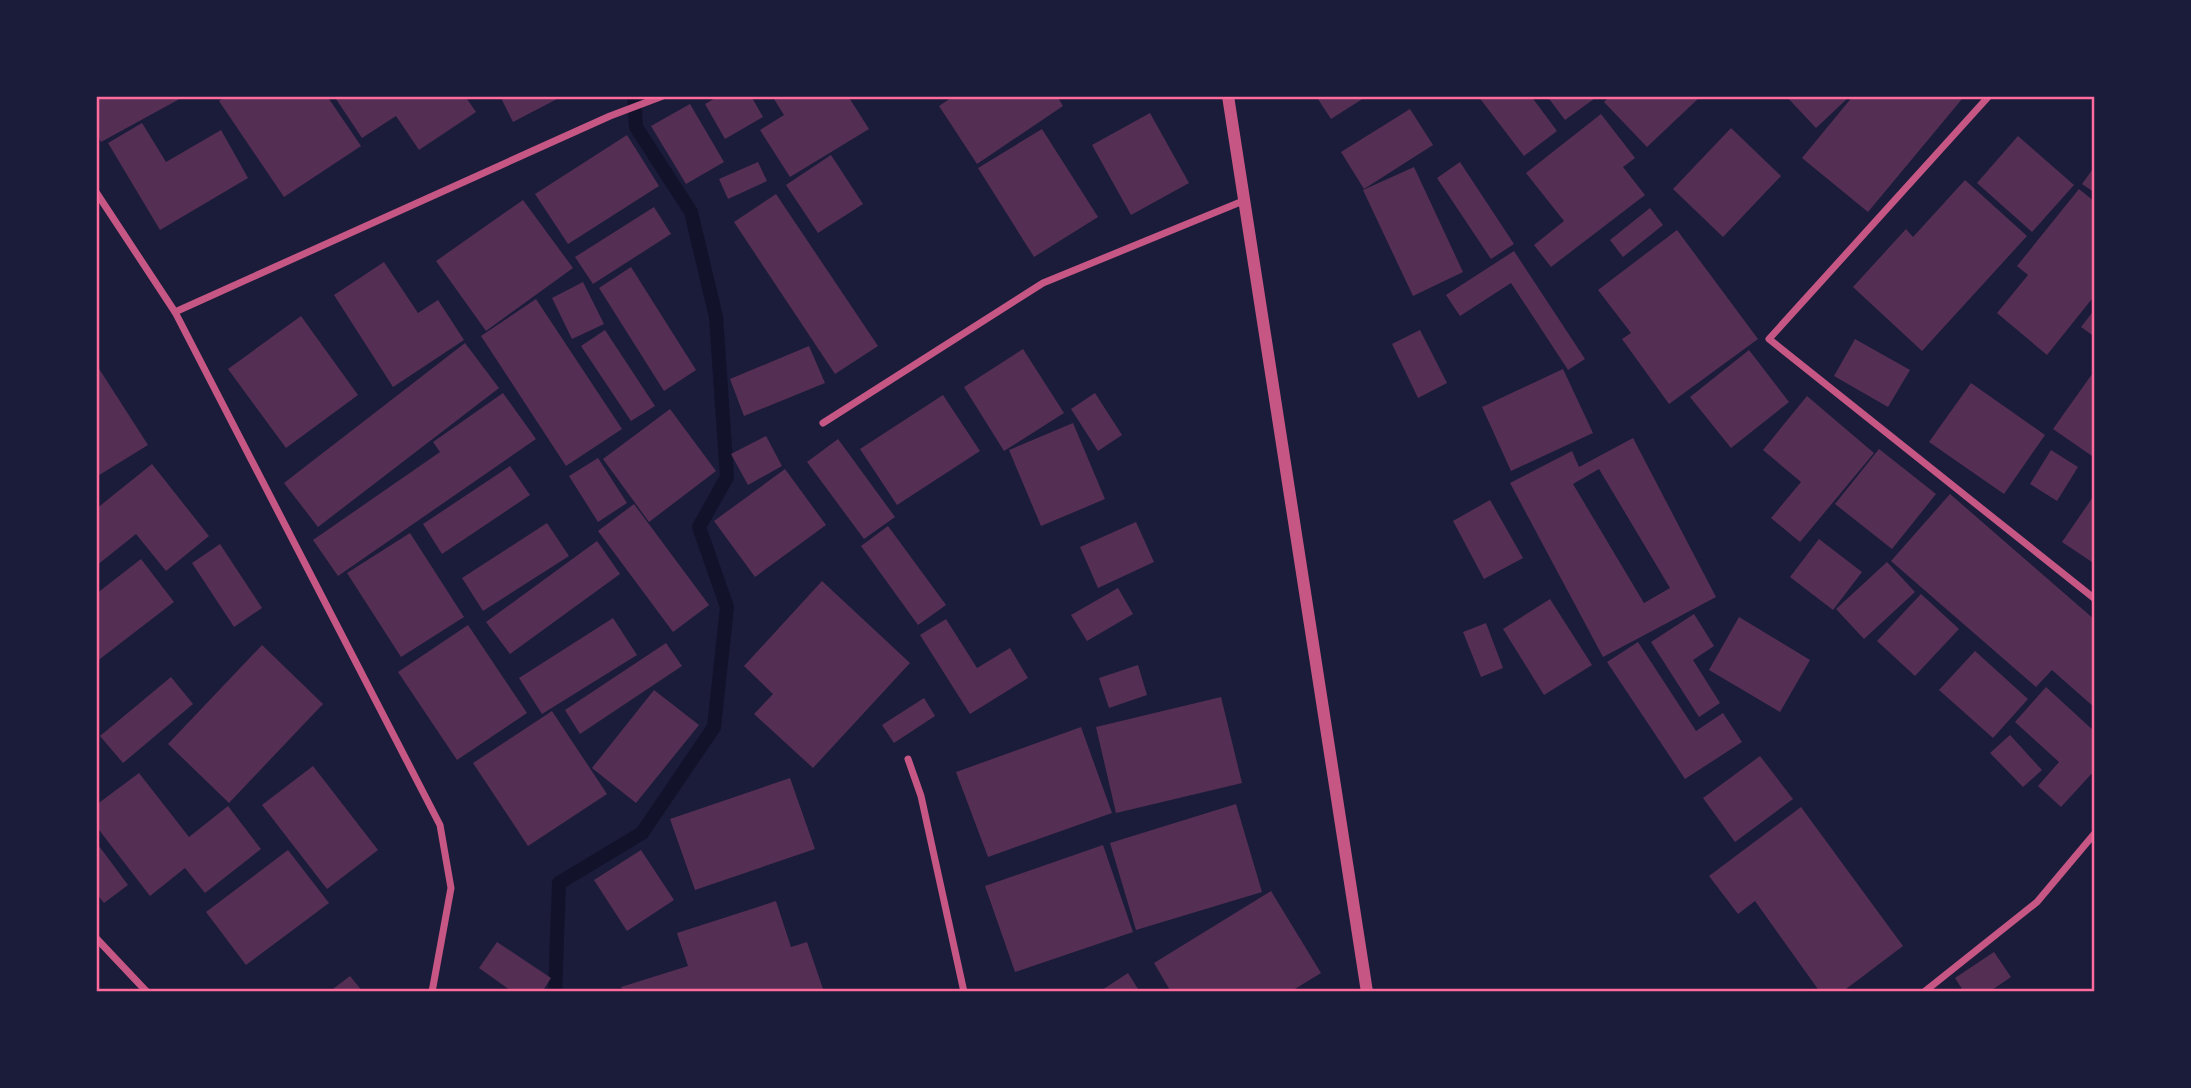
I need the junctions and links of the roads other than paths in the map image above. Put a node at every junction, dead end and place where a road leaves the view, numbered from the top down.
1 (663, 96) edge
2 (1228, 96) edge
3 (1989, 96) edge
4 (96, 192) edge
5 (1243, 201) junction
6 (175, 312) junction
7 (823, 423) dead end
8 (2095, 599) edge
9 (908, 759) dead end
10 (2095, 833) edge
11 (96, 938) edge
12 (147, 992) edge
13 (432, 992) edge
14 (964, 992) edge
15 (1367, 992) edge
16 (1924, 992) edge

1 - 6 street
2 - 5 street
3 - 8 street
4 - 6 street
5 - 7 street
5 - 15 street
6 - 13 street
9 - 14 street
10 - 16 street
11 - 12 street

